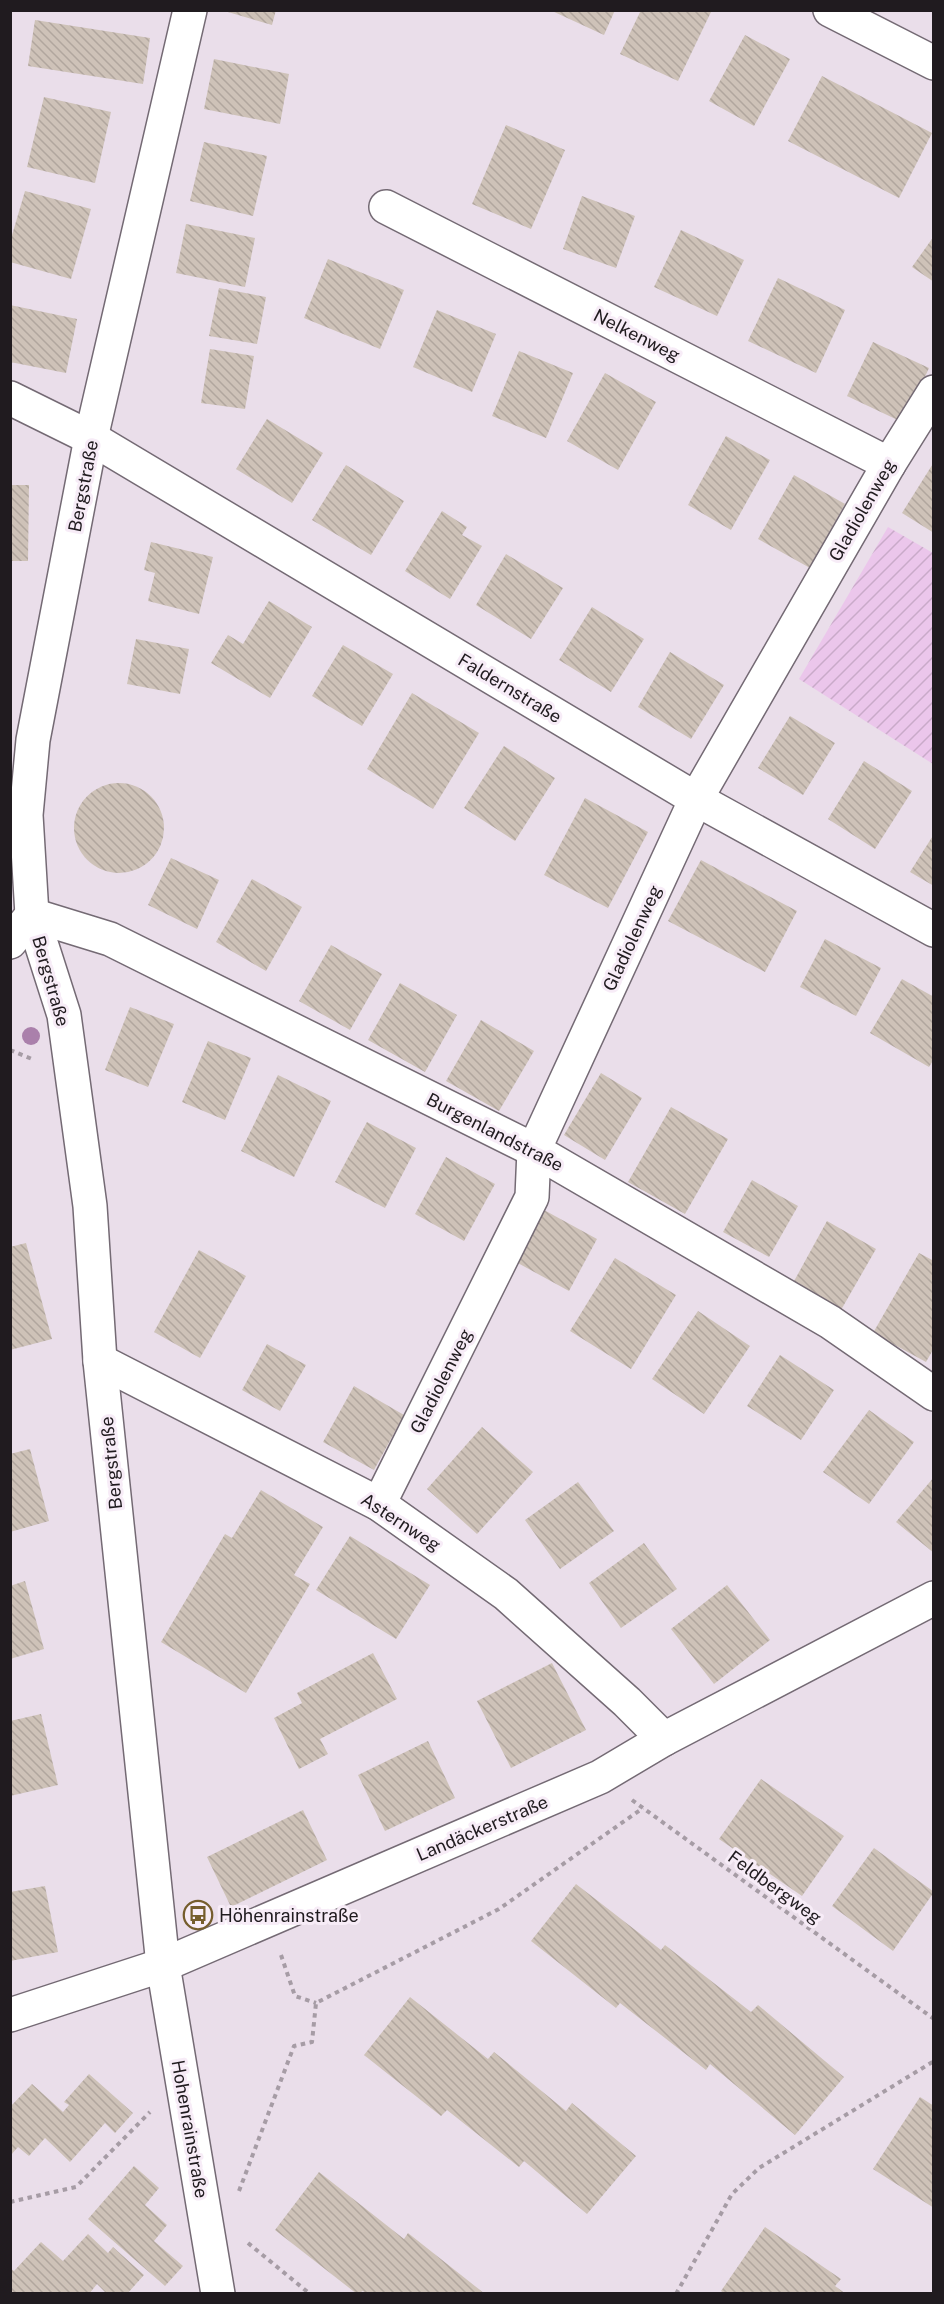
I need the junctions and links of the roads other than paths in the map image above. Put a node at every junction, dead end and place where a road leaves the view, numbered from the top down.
1 (190, 10) edge
2 (830, 10) edge
3 (933, 63) edge
4 (386, 207) dead end
5 (933, 392) edge
6 (10, 398) edge
7 (91, 438) junction
8 (889, 464) junction
9 (22, 740) edge
10 (696, 799) junction
11 (32, 915) junction
12 (933, 930) edge
13 (10, 942) edge
14 (534, 1150) junction
15 (100, 1361) junction
16 (933, 1394) edge
17 (379, 1504) junction
18 (933, 1598) edge
19 (664, 1739) junction
20 (163, 1965) junction
21 (10, 2015) edge
22 (218, 2294) edge

1 - 7 street, Bergstraße
2 - 3 street
4 - 8 street, Nelkenweg
5 - 8 street, Gladiolenweg
6 - 7 street, Faldernstraße
7 - 9 street, Bergstraße
7 - 10 street, Faldernstraße
8 - 10 street, Gladiolenweg
9 - 11 street, Bergstraße
10 - 12 street, Faldernstraße
10 - 14 street, Gladiolenweg
11 - 13 street
11 - 14 street, Burgenlandstraße
11 - 15 street, Bergstraße
14 - 16 street, Burgenlandstraße
14 - 17 street, Gladiolenweg
15 - 17 street, Asternweg
15 - 20 street, Bergstraße
17 - 19 street, Asternweg
18 - 19 street, Landäckerstraße
19 - 20 street, Landäckerstraße
20 - 21 street, Landäckerstraße
20 - 22 street, Hohenrainstraße

